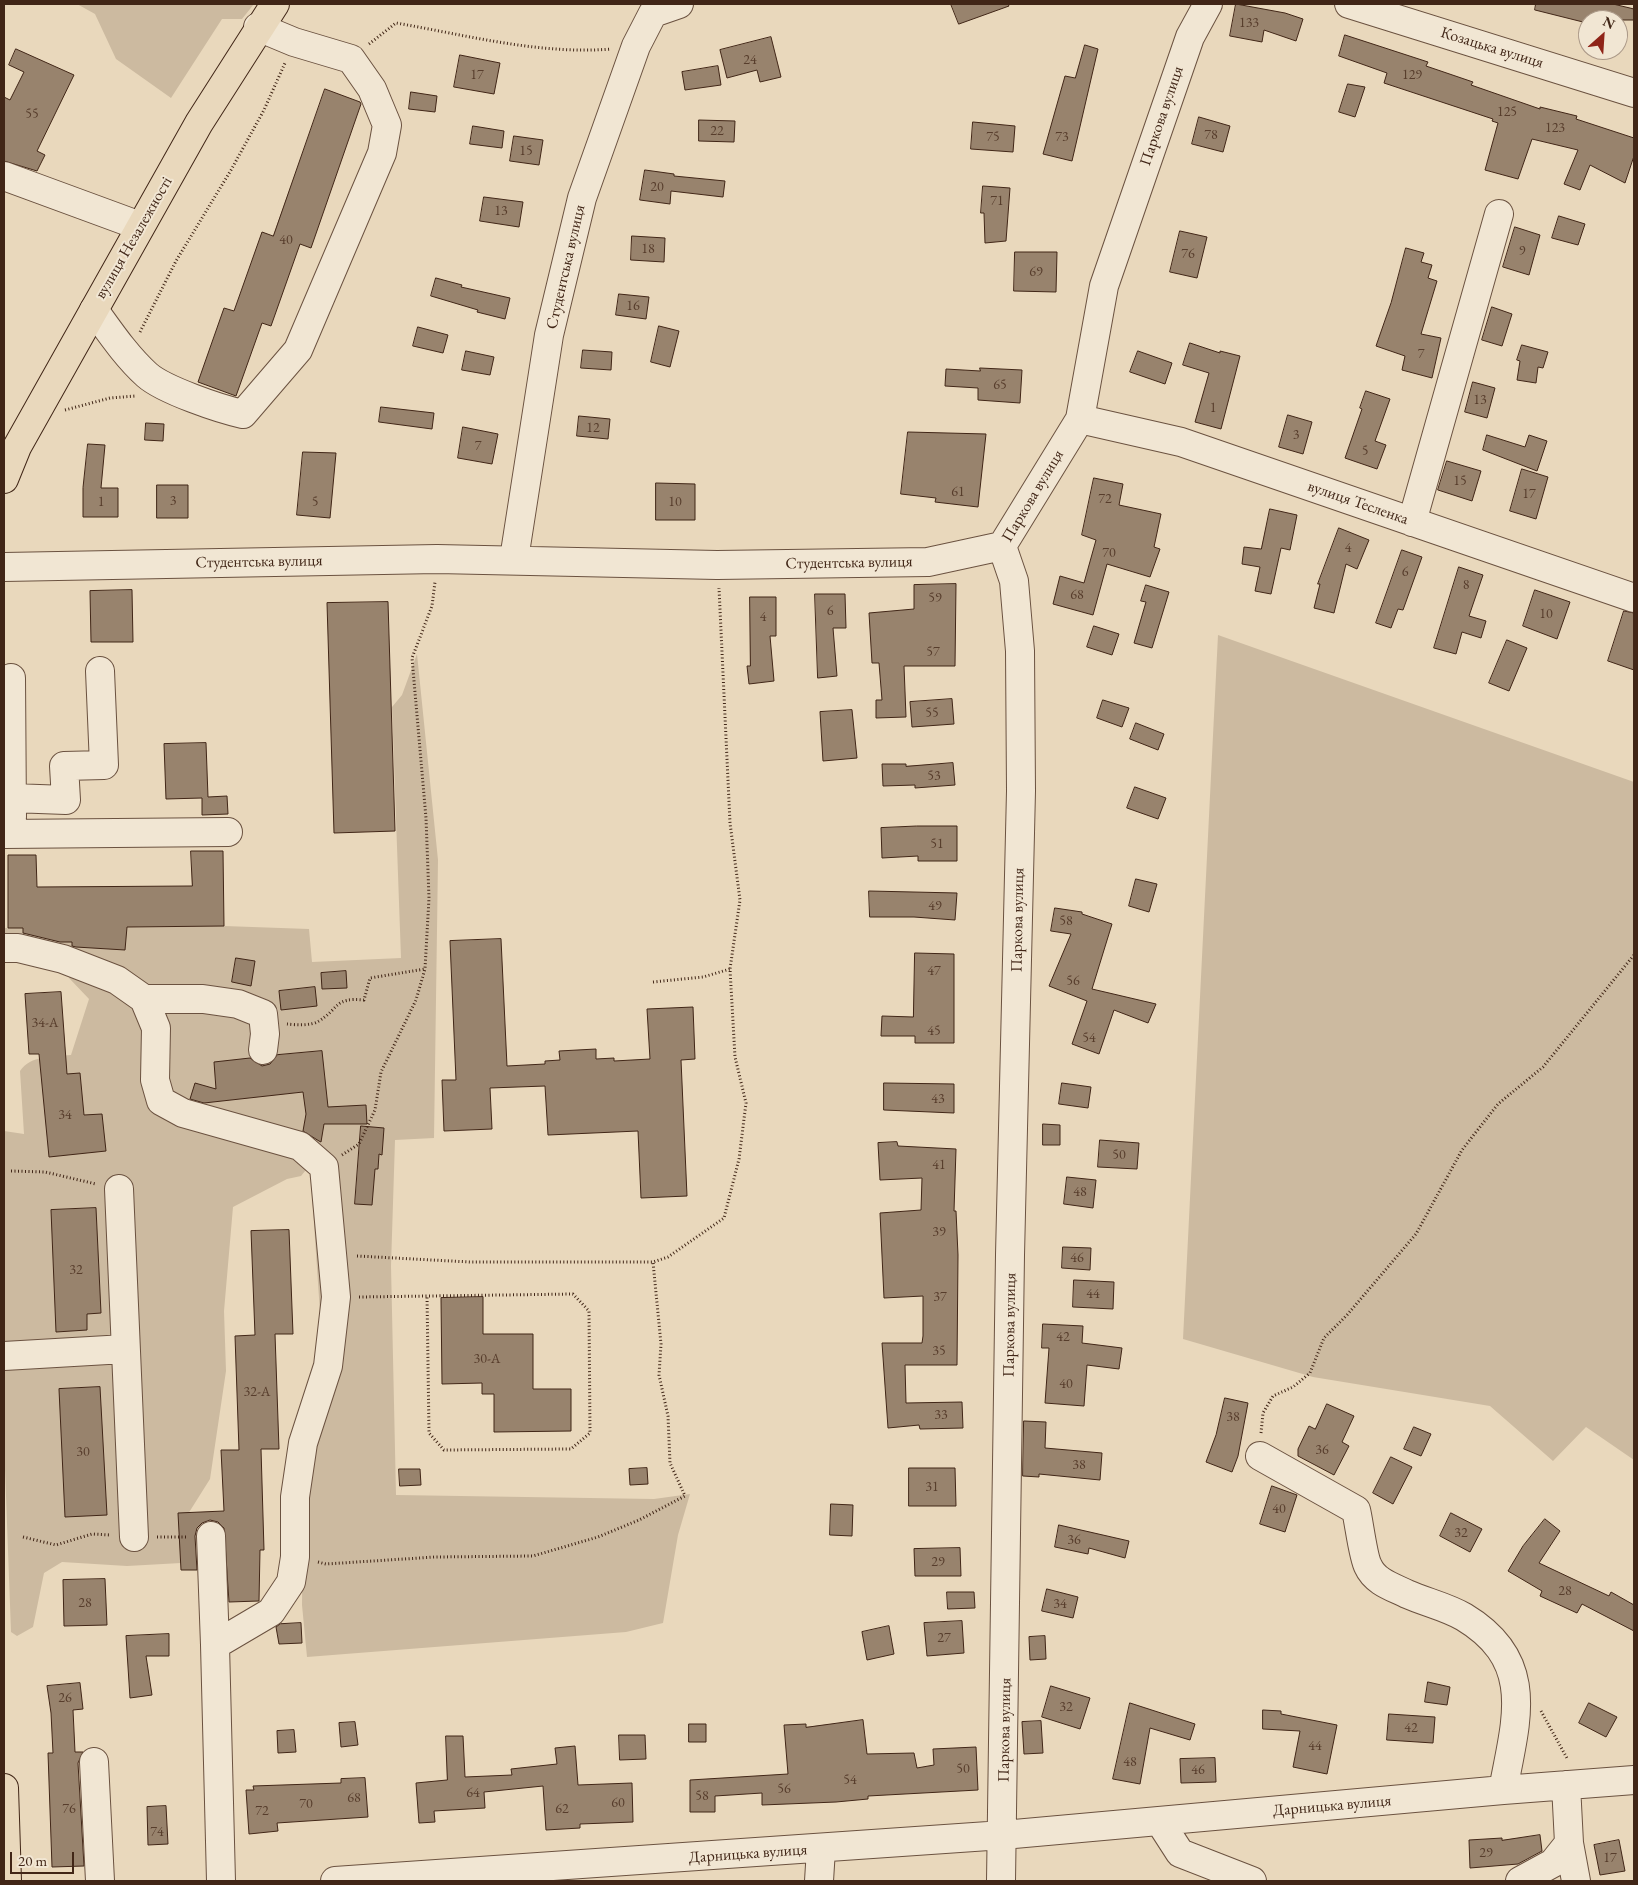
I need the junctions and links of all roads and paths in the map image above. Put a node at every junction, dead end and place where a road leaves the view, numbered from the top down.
1 (275, 4) edge
2 (679, 4) edge
3 (1208, 4) edge
4 (1349, 4) edge
5 (258, 28) junction
6 (294, 42) junction
7 (636, 46) junction
8 (351, 59) junction
9 (1634, 93) edge
10 (4, 176) edge
11 (1499, 214) dead end
12 (140, 226) junction
13 (94, 310) junction
14 (128, 355) junction
15 (158, 382) junction
16 (57, 412) dead end
17 (1080, 419) junction
18 (4, 479) edge
19 (1412, 522) junction
20 (1002, 546) junction
21 (438, 558) junction
22 (514, 559) junction
23 (717, 565) junction
24 (4, 566) edge
25 (1634, 598) edge
26 (100, 671) dead end
27 (11, 678) dead end
28 (12, 798) junction
29 (228, 832) dead end
30 (8, 834) edge
31 (4, 948) edge
32 (1634, 955) edge
33 (425, 969) junction
34 (730, 970) junction
35 (652, 982) dead end
36 (144, 999) junction
37 (263, 1014) junction
38 (263, 1050) dead end
39 (324, 1167) junction
40 (12, 1171) dead end
41 (119, 1189) joint
42 (334, 1256) junction
43 (653, 1262) junction
44 (427, 1296) junction
45 (336, 1297) junction
46 (125, 1349) junction
47 (4, 1356) edge
48 (1260, 1456) joint
49 (211, 1536) joint
50 (134, 1537) junction
51 (23, 1538) dead end
52 (295, 1557) junction
53 (215, 1645) junction
54 (1537, 1703) dead end
55 (94, 1762) dead end
56 (1634, 1780) edge
57 (1575, 1784) junction
58 (4, 1788) edge
59 (1503, 1790) junction
60 (1160, 1822) junction
61 (1004, 1835) junction
62 (1569, 1843) junction
63 (821, 1850) junction
64 (616, 1872) edge
65 (423, 1878) edge
66 (7, 1881) edge
67 (100, 1881) edge
68 (221, 1881) edge
69 (335, 1881) edge
70 (819, 1881) edge
71 (1001, 1881) edge
72 (1252, 1881) edge
73 (1520, 1881) edge
74 (1576, 1881) edge

1 - 5 main road, вулиця Незалежності
2 - 7 street, Студентська вулиця
3 - 17 street, Паркова вулиця
4 - 9 street, Козацька вулиця
5 - 6 street
5 - 12 main road, вулиця Незалежності
6 - 8 street
6 - 14 path
7 - 8 path
7 - 22 street, Студентська вулиця
8 - 15 street
10 - 12 street
11 - 19 street
12 - 13 main road, вулиця Незалежності
13 - 14 street
13 - 18 main road, вулиця Незалежності
14 - 15 street
15 - 16 path
17 - 19 street, вулиця Тесленка
17 - 20 street, Паркова вулиця
19 - 25 street, вулиця Тесленка
20 - 23 street, Студентська вулиця
20 - 61 street, Паркова вулиця
21 - 22 street, Студентська вулиця
21 - 24 street, Студентська вулиця
21 - 33 path
22 - 23 street, Студентська вулиця
23 - 34 path
26 - 28 street
27 - 28 street
28 - 30 street
29 - 30 street
31 - 36 street
32 - 48 path
33 - 37 path
33 - 39 path
34 - 35 path
34 - 43 path
36 - 37 street
36 - 39 street
37 - 38 street
39 - 42 street
40 - 41 path
41 - 46 street
42 - 43 path
42 - 45 street
43 - 52 path
44 - 44 path
44 - 45 path
45 - 52 street
46 - 47 street
46 - 50 street
48 - 59 street
49 - 50 path
49 - 53 street
50 - 51 path
52 - 53 street
53 - 68 street
54 - 57 path
55 - 67 street
56 - 57 street, Дарницька вулиця
57 - 59 street, Дарницька вулиця
57 - 62 street
58 - 66 main road
59 - 60 street, Дарницька вулиця
60 - 61 street, Дарницька вулиця
60 - 72 street
61 - 63 street, Дарницька вулиця
61 - 71 street, Паркова вулиця
62 - 73 street
62 - 74 street
63 - 64 street, Дарницька вулиця
63 - 70 street
64 - 65 street, Дарницька вулиця
65 - 69 street, Дарницька вулиця

